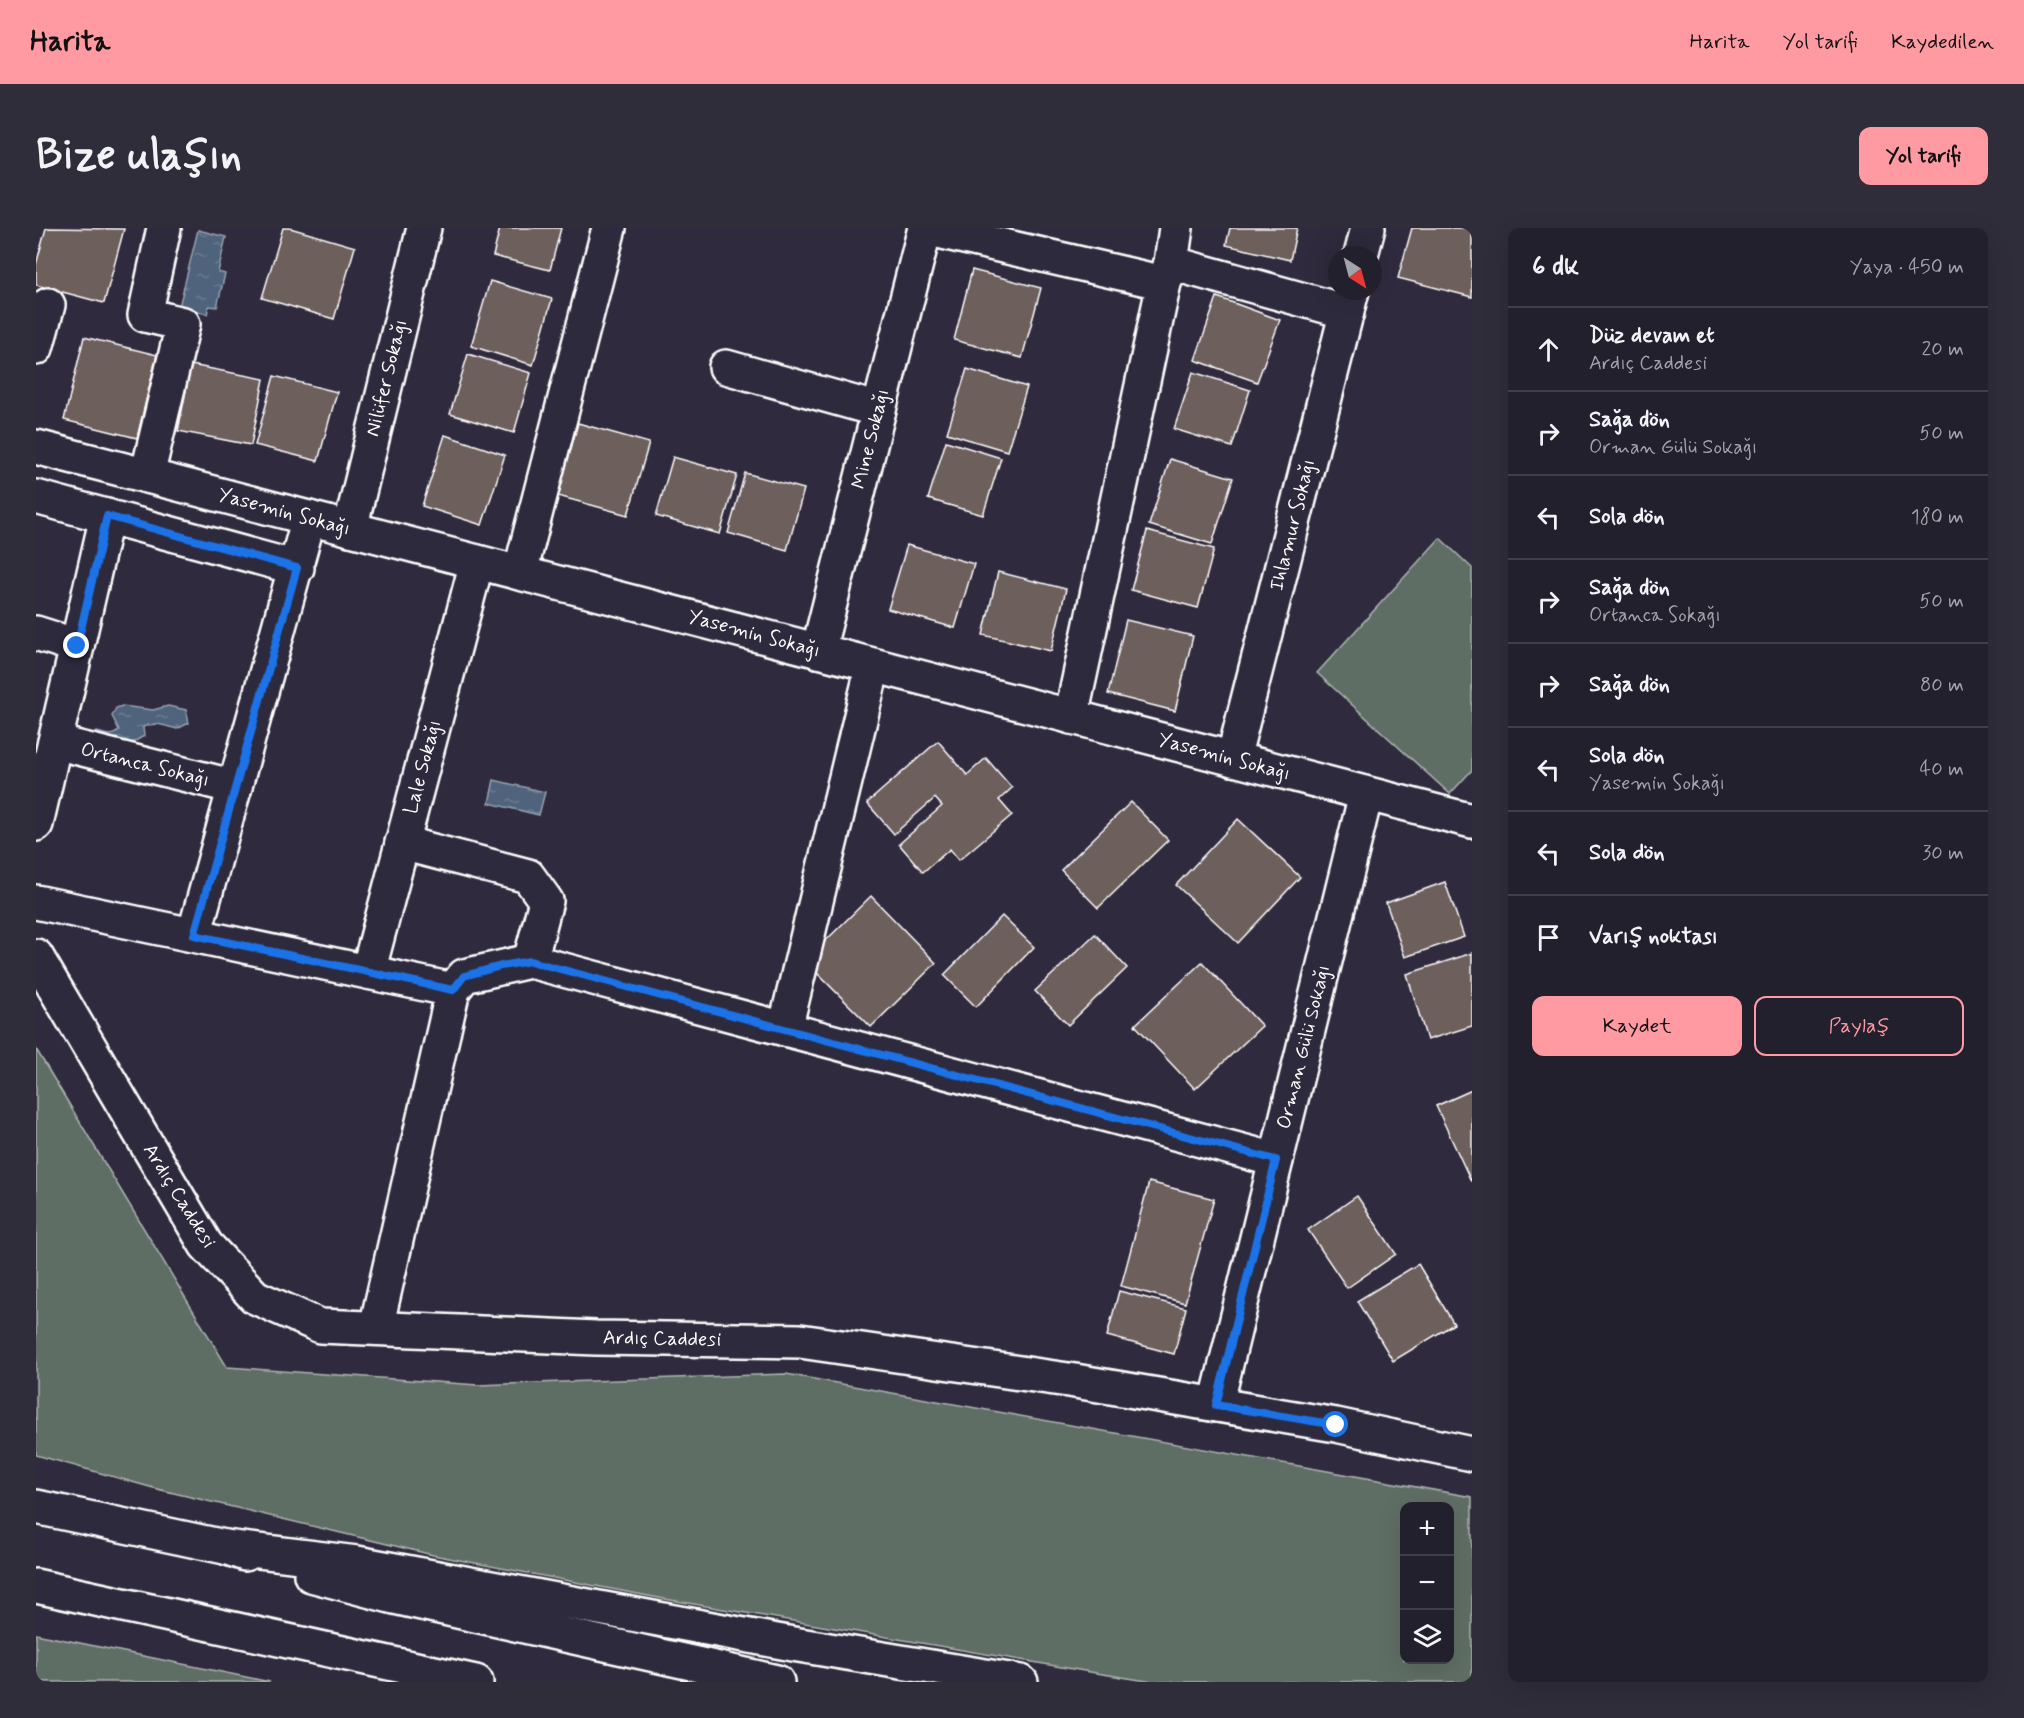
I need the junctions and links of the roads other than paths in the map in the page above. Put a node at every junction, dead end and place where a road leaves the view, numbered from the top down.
1 (164, 228) edge
2 (424, 228) edge
3 (609, 228) edge
4 (925, 228) edge
5 (1176, 228) edge
6 (1368, 228) edge
7 (1363, 246) edge
8 (1167, 273) junction
9 (1349, 302) edge
10 (48, 305) dead end
11 (36, 348) edge
12 (726, 367) dead end
13 (879, 410) junction
14 (36, 447) edge
15 (147, 476) junction
16 (36, 496) edge
17 (107, 516) junction
18 (309, 518) junction
19 (350, 529) junction
20 (477, 562) junction
21 (297, 568) junction
22 (520, 573) junction
23 (36, 633) edge
24 (77, 646) junction
25 (818, 651) junction
26 (873, 666) junction
27 (1071, 717) junction
28 (55, 742) junction
29 (1233, 759) junction
30 (235, 787) junction
31 (1366, 794) junction
32 (1472, 821) edge
33 (36, 824) edge
34 (402, 843) junction
35 (36, 902) edge
36 (194, 935) junction
37 (36, 957) edge
38 (530, 961) junction
39 (368, 972) junction
40 (453, 990) junction
41 (785, 1029) junction
42 (1276, 1160) junction
43 (376, 1328) junction
44 (1216, 1405) junction
45 (1472, 1454) edge
46 (36, 1507) edge
47 (225, 1547) junction
48 (36, 1586) edge
49 (476, 1682) edge
50 (777, 1682) edge
51 (1021, 1682) edge

1 - 15 main road
2 - 19 main road, Nilüfer Sokağı
3 - 22 main road
4 - 8 main road
4 - 13 main road, Mine Sokağı
5 - 8 main road
6 - 7 main road
8 - 9 main road
8 - 27 main road
9 - 29 main road, Ihlamur Sokağı
10 - 11 main road
12 - 13 main road
13 - 25 main road, Mine Sokağı
14 - 15 main road, Yasemin Sokağı
15 - 18 main road, Yasemin Sokağı
16 - 17 main road
17 - 21 main road
17 - 24 main road
18 - 19 main road, Yasemin Sokağı
18 - 21 main road
19 - 20 main road, Yasemin Sokağı
20 - 22 main road, Yasemin Sokağı
20 - 34 main road, Lale Sokağı
21 - 30 main road
22 - 25 main road, Yasemin Sokağı
23 - 24 main road
24 - 28 main road
25 - 26 main road, Yasemin Sokağı
26 - 27 main road, Yasemin Sokağı
26 - 41 main road
27 - 29 main road, Yasemin Sokağı
28 - 30 main road, Ortanca Sokağı
28 - 33 main road
29 - 31 main road, Yasemin Sokağı
30 - 36 main road
31 - 32 main road, Yasemin Sokağı
31 - 42 main road, Orman Gülü Sokağı
34 - 38 main road
34 - 39 main road, Lale Sokağı
35 - 36 main road
36 - 39 main road
37 - 43 main road, Ardıç Caddesi
38 - 40 main road
38 - 41 main road
39 - 40 main road
40 - 43 main road
41 - 42 main road
42 - 44 main road, Orman Gülü Sokağı
43 - 44 main road, Ardıç Caddesi
44 - 45 main road, Ardıç Caddesi
46 - 47 main road
47 - 50 main road
47 - 51 main road
48 - 49 main road

